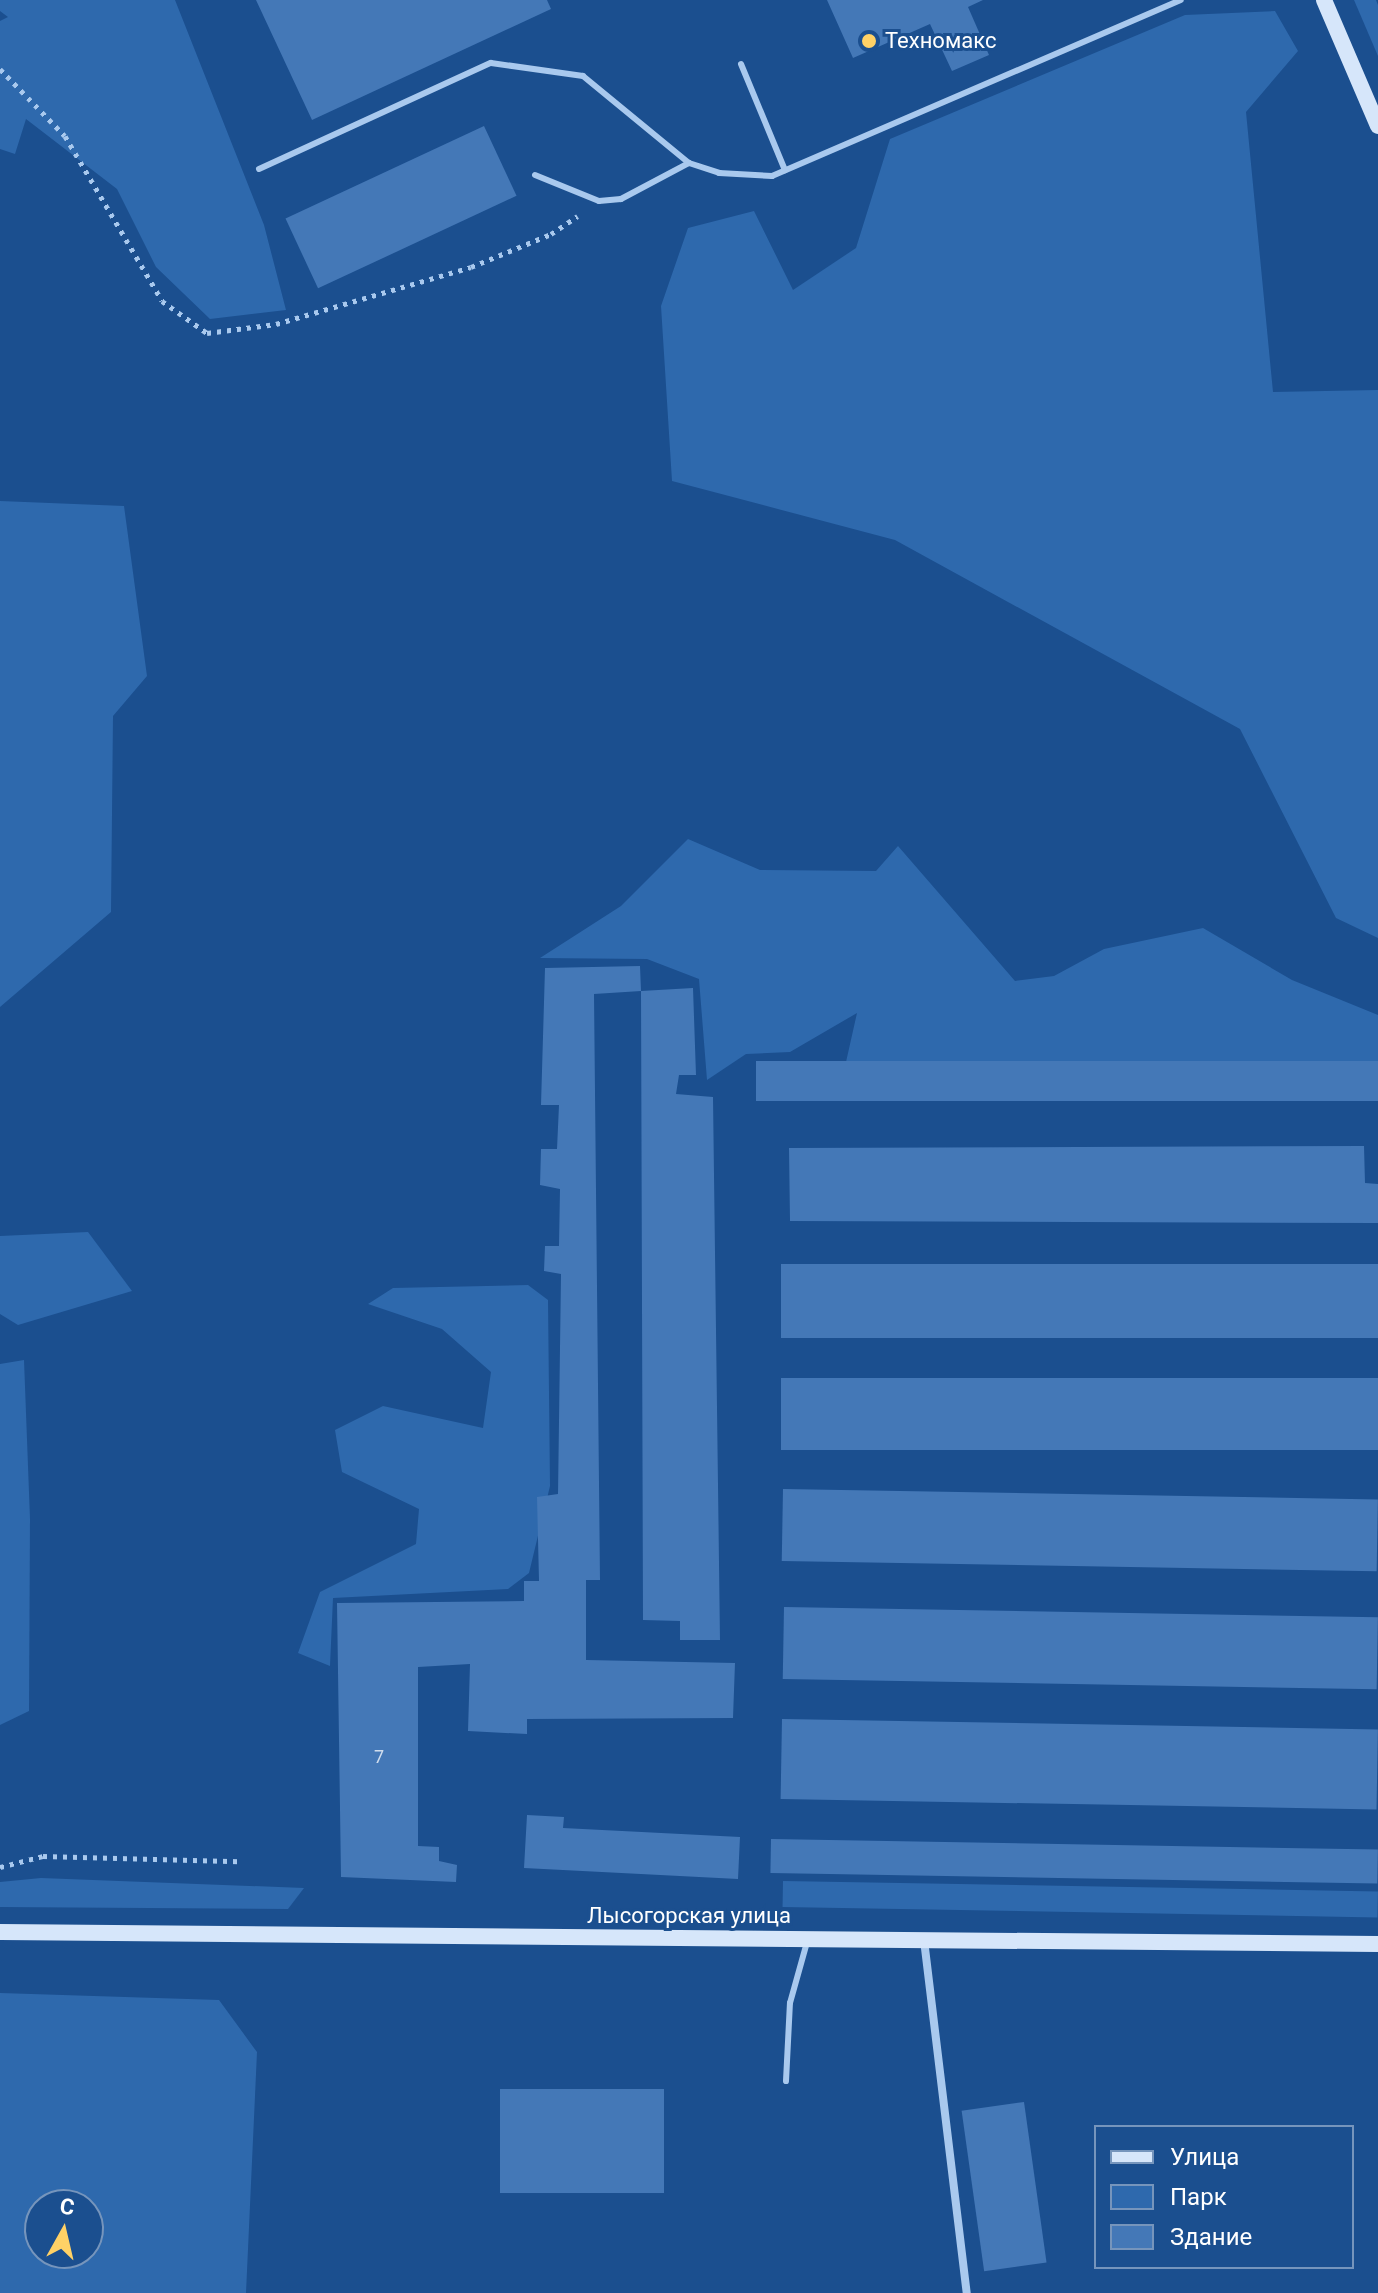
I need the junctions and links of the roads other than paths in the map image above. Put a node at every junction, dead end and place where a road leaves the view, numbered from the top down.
1 (1181, 0) edge
2 (1324, 0) edge
3 (741, 64) dead end
4 (1378, 126) edge
5 (689, 163) junction
6 (259, 169) dead end
7 (785, 170) junction
8 (535, 175) dead end
9 (0, 1932) edge
10 (807, 1939) junction
11 (924, 1940) junction
12 (1378, 1944) edge
13 (786, 2081) dead end
14 (967, 2293) edge

1 - 7 lane
2 - 4 street
3 - 7 lane
5 - 6 lane
5 - 7 lane
5 - 8 lane
9 - 10 street, Лысогорская улица
10 - 11 street, Лысогорская улица
10 - 13 lane
11 - 12 street, Лысогорская улица
11 - 14 street

